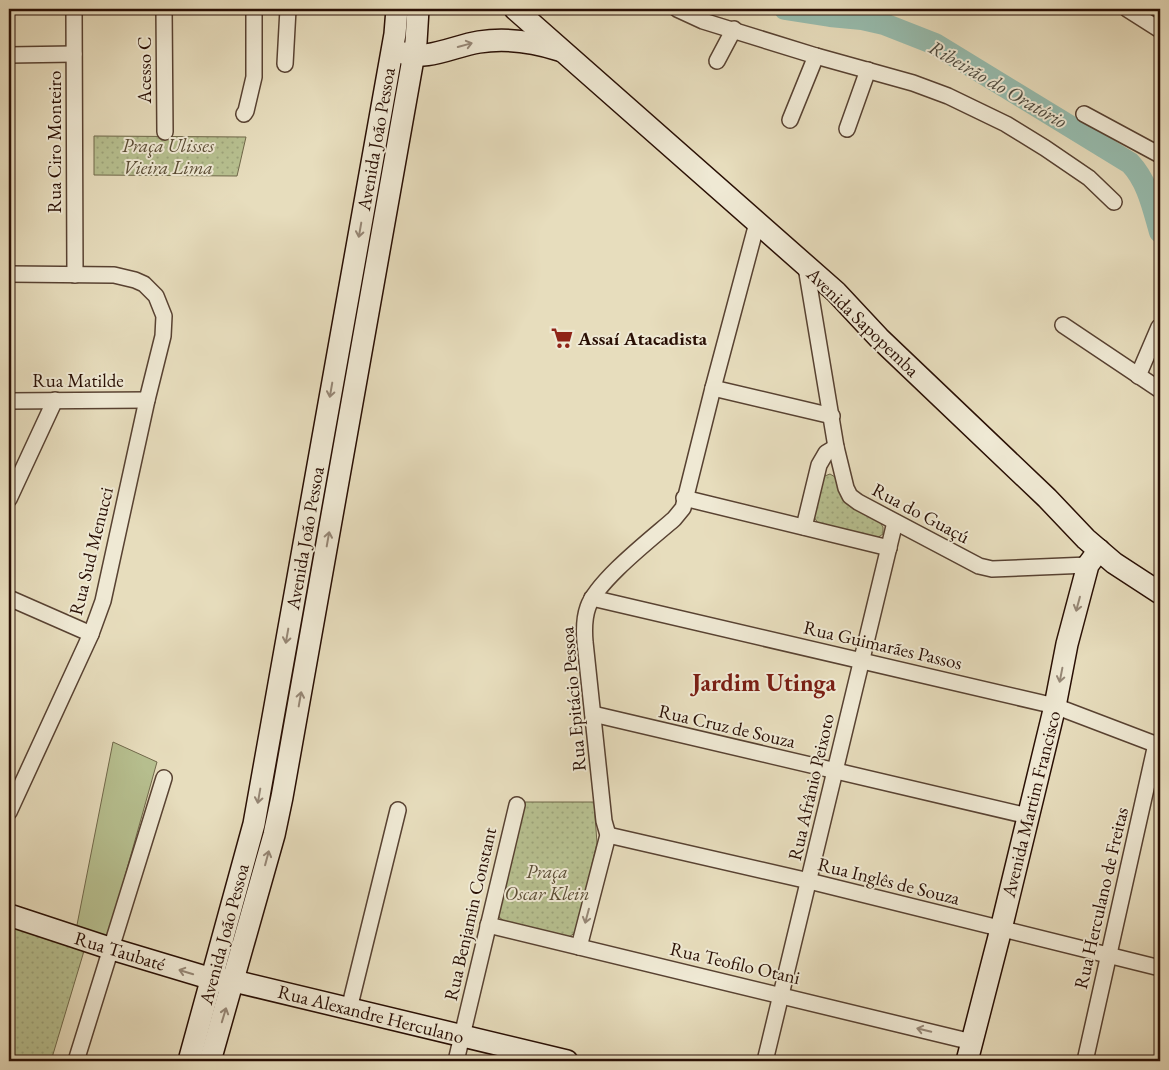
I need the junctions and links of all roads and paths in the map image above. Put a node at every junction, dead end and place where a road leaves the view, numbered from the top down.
1 (74, 9) edge
2 (164, 9) edge
3 (254, 9) edge
4 (288, 9) edge
5 (398, 9) edge
6 (418, 9) edge
7 (514, 9) edge
8 (677, 9) edge
9 (1127, 9) edge
10 (734, 29) junction
11 (1160, 30) edge
12 (395, 34) junction
13 (488, 41) junction
14 (564, 52) junction
15 (443, 53) junction
16 (74, 54) junction
17 (414, 54) junction
18 (812, 54) junction
19 (9, 55) edge
20 (717, 61) dead end
21 (285, 64) dead end
22 (868, 70) junction
23 (409, 80) junction
24 (244, 114) dead end
25 (1084, 114) dead end
26 (790, 120) dead end
27 (846, 129) dead end
28 (164, 132) dead end
29 (1160, 155) edge
30 (1114, 202) dead end
31 (757, 223) junction
32 (806, 267) junction
33 (9, 274) edge
34 (75, 275) junction
35 (1063, 325) dead end
36 (1159, 327) edge
37 (1138, 376) junction
38 (713, 388) junction
39 (1160, 390) edge
40 (55, 400) junction
41 (147, 400) junction
42 (9, 401) edge
43 (832, 416) junction
44 (836, 447) junction
45 (684, 498) junction
46 (9, 499) edge
47 (895, 522) junction
48 (804, 527) junction
49 (889, 548) junction
50 (1093, 557) junction
51 (1160, 593) edge
52 (9, 598) edge
53 (592, 598) junction
54 (91, 634) junction
55 (862, 660) junction
56 (1055, 706) junction
57 (593, 714) junction
58 (1158, 745) edge
59 (835, 772) junction
60 (164, 778) dead end
61 (517, 805) dead end
62 (398, 810) dead end
63 (9, 812) edge
64 (1028, 816) junction
65 (608, 835) junction
66 (809, 881) junction
67 (9, 916) edge
68 (488, 925) junction
69 (1001, 930) junction
70 (579, 946) junction
71 (112, 949) junction
72 (1108, 955) junction
73 (1160, 968) edge
74 (212, 979) junction
75 (234, 981) junction
76 (782, 995) junction
77 (349, 1008) junction
78 (462, 1036) junction
79 (969, 1051) edge
80 (76, 1061) edge
81 (189, 1061) edge
82 (210, 1061) edge
83 (456, 1061) edge
84 (566, 1061) edge
85 (765, 1061) edge
86 (1085, 1061) edge

1 - 16 street, Rua Ciro Monteiro
2 - 28 street, Acesso C
3 - 24 street
4 - 21 street
5 - 12 main road, Avenida João Pessoa
6 - 17 main road, Avenida João Pessoa
7 - 13 main road
7 - 14 main road, Avenida Sapopemba
8 - 10 street
9 - 11 street
10 - 18 street
10 - 20 street
12 - 17 main road
12 -> 74 main road, Avenida João Pessoa
13 - 14 main road, Avenida Sapopemba
15 -> 13 main road, Avenida João Pessoa
14 - 31 main road, Avenida Sapopemba
15 - 17 main road, Avenida João Pessoa
15 - 23 main road
16 - 19 street
16 - 34 street, Rua Ciro Monteiro
17 - 23 main road, Avenida João Pessoa
18 - 22 street
18 - 26 street
22 - 27 street
22 - 30 street
75 -> 23 main road, Avenida João Pessoa
25 - 29 street
31 - 32 main road, Avenida Sapopemba
31 - 38 street, Rua Epitácio Pessoa
32 - 43 street, Rua do Guaçú
32 - 50 main road, Avenida Sapopemba
33 - 34 street
34 - 41 street, Rua Sud Menucci
35 - 37 street
36 - 37 street
37 - 39 street
38 - 43 street
38 - 45 street, Rua Epitácio Pessoa
40 - 41 street, Rua Matilde
40 - 42 street, Rua Matilde
40 - 46 street
41 - 54 street, Rua Sud Menucci
43 - 44 street, Rua do Guaçú
44 - 47 street, Rua do Guaçú
44 - 48 street
45 - 48 street
45 - 53 street, Rua Epitácio Pessoa
47 - 49 street, Rua Afrânio Peixoto
47 - 50 street, Rua do Guaçú
48 - 49 street
49 - 55 street, Rua Afrânio Peixoto
50 - 51 main road, Avenida Sapopemba
50 -> 56 main road, Avenida Martim Francisco
52 - 54 street
53 - 55 street, Rua Guimarães Passos
53 - 57 street, Rua Epitácio Pessoa
54 - 63 street, Rua Sud Menucci
55 - 56 street, Rua Guimarães Passos
55 - 59 street, Rua Afrânio Peixoto
56 - 58 street, Rua Guimarães Passos
56 - 64 main road, Avenida Martim Francisco
57 - 59 street, Rua Cruz de Souza
57 - 65 street, Rua Epitácio Pessoa
58 - 72 street, Rua Herculano de Freitas
59 - 64 street, Rua Cruz de Souza
59 - 66 street, Rua Afrânio Peixoto
60 - 71 street
61 - 68 street, Rua Benjamin Constant
62 - 77 street
64 - 69 main road, Avenida Martim Francisco
65 - 66 street, Rua Inglês de Souza
65 -> 70 street, Rua Epitácio Pessoa
66 - 69 street, Rua Inglês de Souza
66 - 76 street, Rua Afrânio Peixoto
67 - 71 main road, Rua Taubaté
68 - 70 street, Rua Teofilo Otani
68 - 78 street, Rua Benjamin Constant
69 - 72 street, Rua Inglês de Souza
69 - 79 main road, Avenida Martim Francisco
70 - 76 street, Rua Teofilo Otani
74 -> 71 main road, Rua Taubaté
71 - 80 street
72 - 73 street, Rua Inglês de Souza
72 - 86 street, Rua Herculano de Freitas
74 - 75 main road, Rua Taubaté
74 - 81 main road, Avenida João Pessoa
75 - 77 main road, Rua Alexandre Herculano
82 -> 75 main road, Avenida João Pessoa
79 -> 76 street, Rua Teofilo Otani
76 - 85 street, Rua Afrânio Peixoto
77 - 78 main road, Rua Alexandre Herculano
78 - 83 street, Rua Benjamin Constant
78 - 84 main road, Rua Alexandre Herculano

